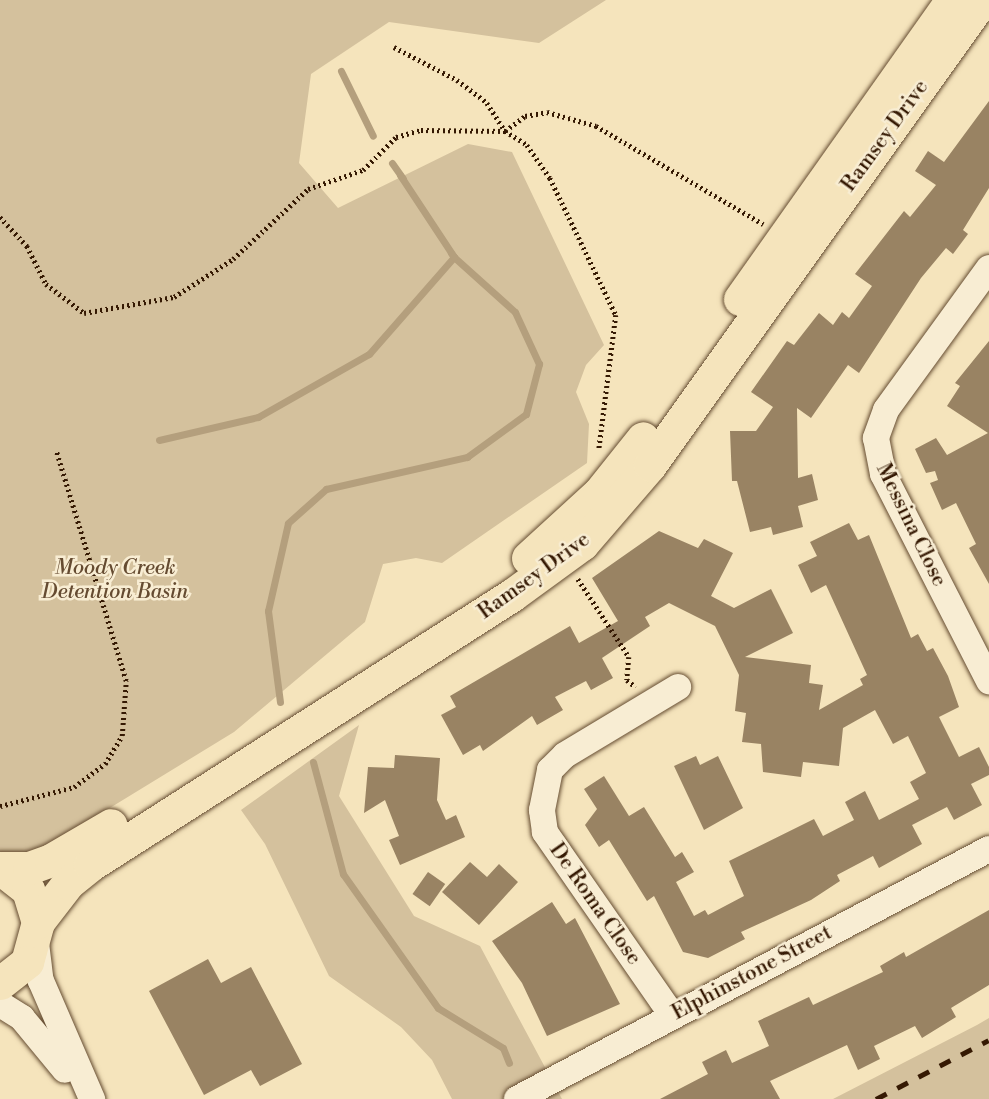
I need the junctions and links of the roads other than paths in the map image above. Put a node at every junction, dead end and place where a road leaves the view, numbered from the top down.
1 (952, 0) edge
2 (982, 0) edge
3 (989, 268) edge
4 (989, 681) edge
5 (678, 687) dead end
6 (989, 849) edge
7 (1, 868) edge
8 (37, 933) junction
9 (0, 984) edge
10 (0, 1004) edge
11 (672, 1015) junction
12 (82, 1099) edge
13 (92, 1099) edge
14 (517, 1099) edge

1 - 7 main road, Ramsey Drive
2 - 8 main road, Ramsey Drive
3 - 4 street, Messina Close
5 - 11 street, De Roma Close
6 - 11 street, Elphinstone Street
7 - 8 main road
8 - 9 main road, Ramsey Drive
8 - 13 street
10 - 12 street
11 - 14 street, Elphinstone Street

